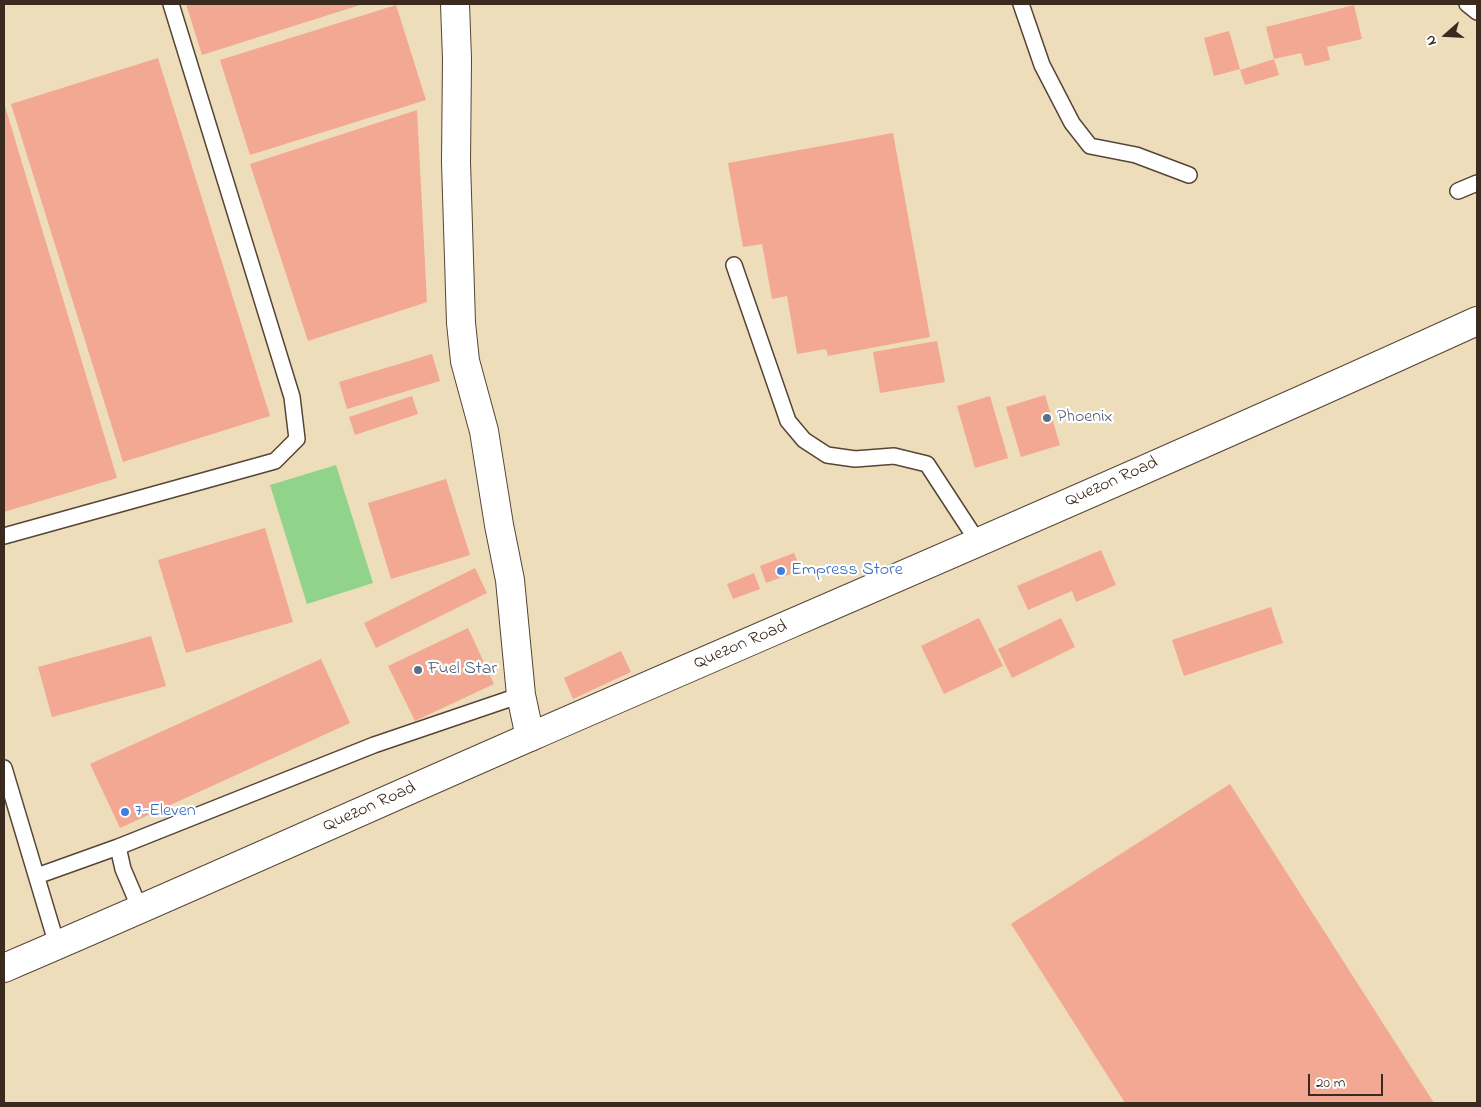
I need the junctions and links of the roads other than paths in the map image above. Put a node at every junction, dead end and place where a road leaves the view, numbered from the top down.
1 (171, 4) edge
2 (455, 4) edge
3 (1021, 4) edge
4 (1467, 4) edge
5 (1477, 12) edge
6 (1189, 175) dead end
7 (1477, 183) edge
8 (1458, 192) dead end
9 (734, 265) dead end
10 (1477, 321) edge
11 (4, 536) edge
12 (978, 542) junction
13 (521, 695) junction
14 (530, 737) junction
15 (4, 768) edge
16 (118, 847) junction
17 (37, 876) junction
18 (140, 910) junction
19 (57, 945) junction
20 (4, 968) edge

1 - 11 lane
2 - 13 main road
3 - 6 lane
4 - 5 lane
7 - 8 lane
9 - 12 lane
10 - 12 main road, Quezon Road
12 - 14 main road, Quezon Road
13 - 14 main road
13 - 16 lane
14 - 18 main road, Quezon Road
15 - 17 lane
16 - 17 lane
16 - 18 lane
17 - 19 lane
18 - 19 main road, Quezon Road
19 - 20 main road, Quezon Road

